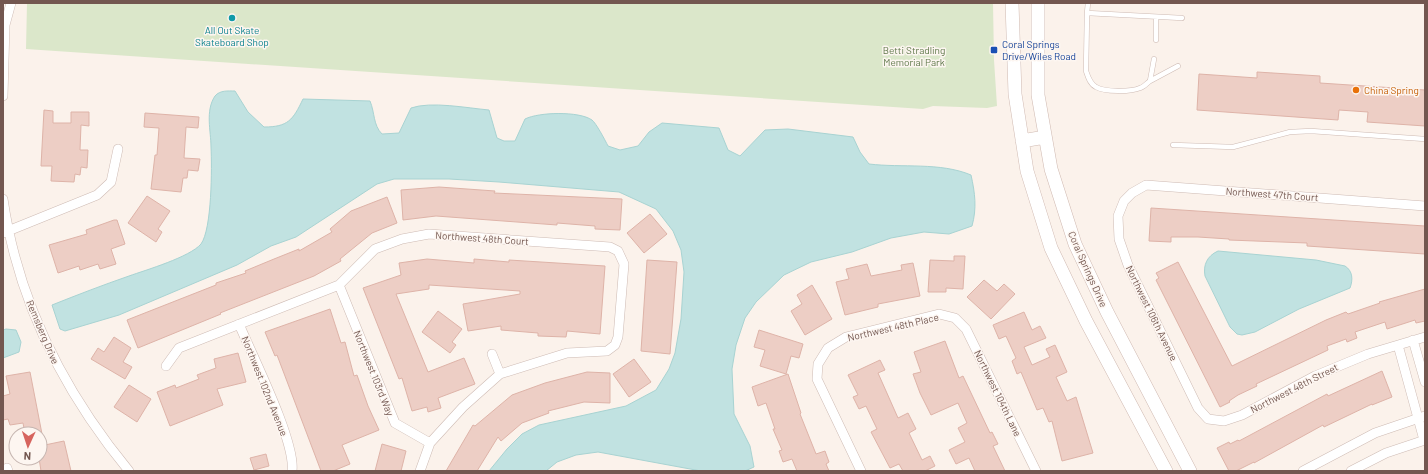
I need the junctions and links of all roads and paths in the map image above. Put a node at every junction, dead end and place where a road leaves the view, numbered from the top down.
1 (11, 3) edge
2 (1012, 3) edge
3 (1038, 3) edge
4 (1088, 3) edge
5 (1087, 13) junction
6 (1156, 17) junction
7 (1182, 18) dead end
8 (4, 23) edge
9 (1156, 40) dead end
10 (1154, 59) dead end
11 (1178, 66) dead end
12 (1150, 81) junction
13 (3, 96) edge
14 (1045, 138) junction
15 (1425, 139) edge
16 (1022, 141) junction
17 (1173, 146) dead end
18 (118, 149) dead end
19 (3, 199) edge
20 (1124, 201) joint
21 (1425, 206) edge
22 (5, 232) edge
23 (339, 285) junction
24 (955, 318) joint
25 (239, 324) junction
26 (1425, 337) edge
27 (1413, 340) junction
28 (1398, 345) junction
29 (492, 354) dead end
30 (166, 366) dead end
31 (500, 374) junction
32 (1425, 382) edge
33 (1421, 417) edge
34 (1208, 419) joint
35 (1424, 440) edge
36 (430, 443) junction
37 (129, 471) edge
38 (292, 471) edge
39 (420, 471) edge
40 (861, 471) edge
41 (1036, 471) edge
42 (1166, 471) edge
43 (1190, 471) edge
44 (1303, 471) edge
45 (1351, 471) edge

1 - 8 street
2 - 16 main road
3 - 14 main road, Coral Springs Drive
4 - 5 lane
5 - 6 lane
5 - 12 lane
6 - 7 lane
6 - 9 lane
8 - 13 street
10 - 12 lane
11 - 12 lane
14 - 16 main road
14 - 43 main road, Coral Springs Drive
15 - 17 lane
16 - 42 main road
18 - 22 street
19 - 22 street, Remsberg Drive
20 - 21 street, Northwest 47th Court
20 - 34 street, Northwest 106th Avenue
22 - 37 street, Remsberg Drive
23 - 25 street, Northwest 48th Court
23 - 31 street, Northwest 48th Court
23 - 36 street, Northwest 103rd Way
24 - 40 street, Northwest 48th Place
24 - 41 street, Northwest 104th Lane
25 - 30 street, Northwest 48th Court
25 - 38 street, Northwest 102nd Avenue
26 - 27 street, Northwest 48th Street
27 - 28 street, Northwest 48th Street
27 - 32 street
28 - 33 street
28 - 34 street, Northwest 48th Street
29 - 31 street
31 - 36 street
33 - 35 street
33 - 44 street
35 - 45 street
36 - 39 street

